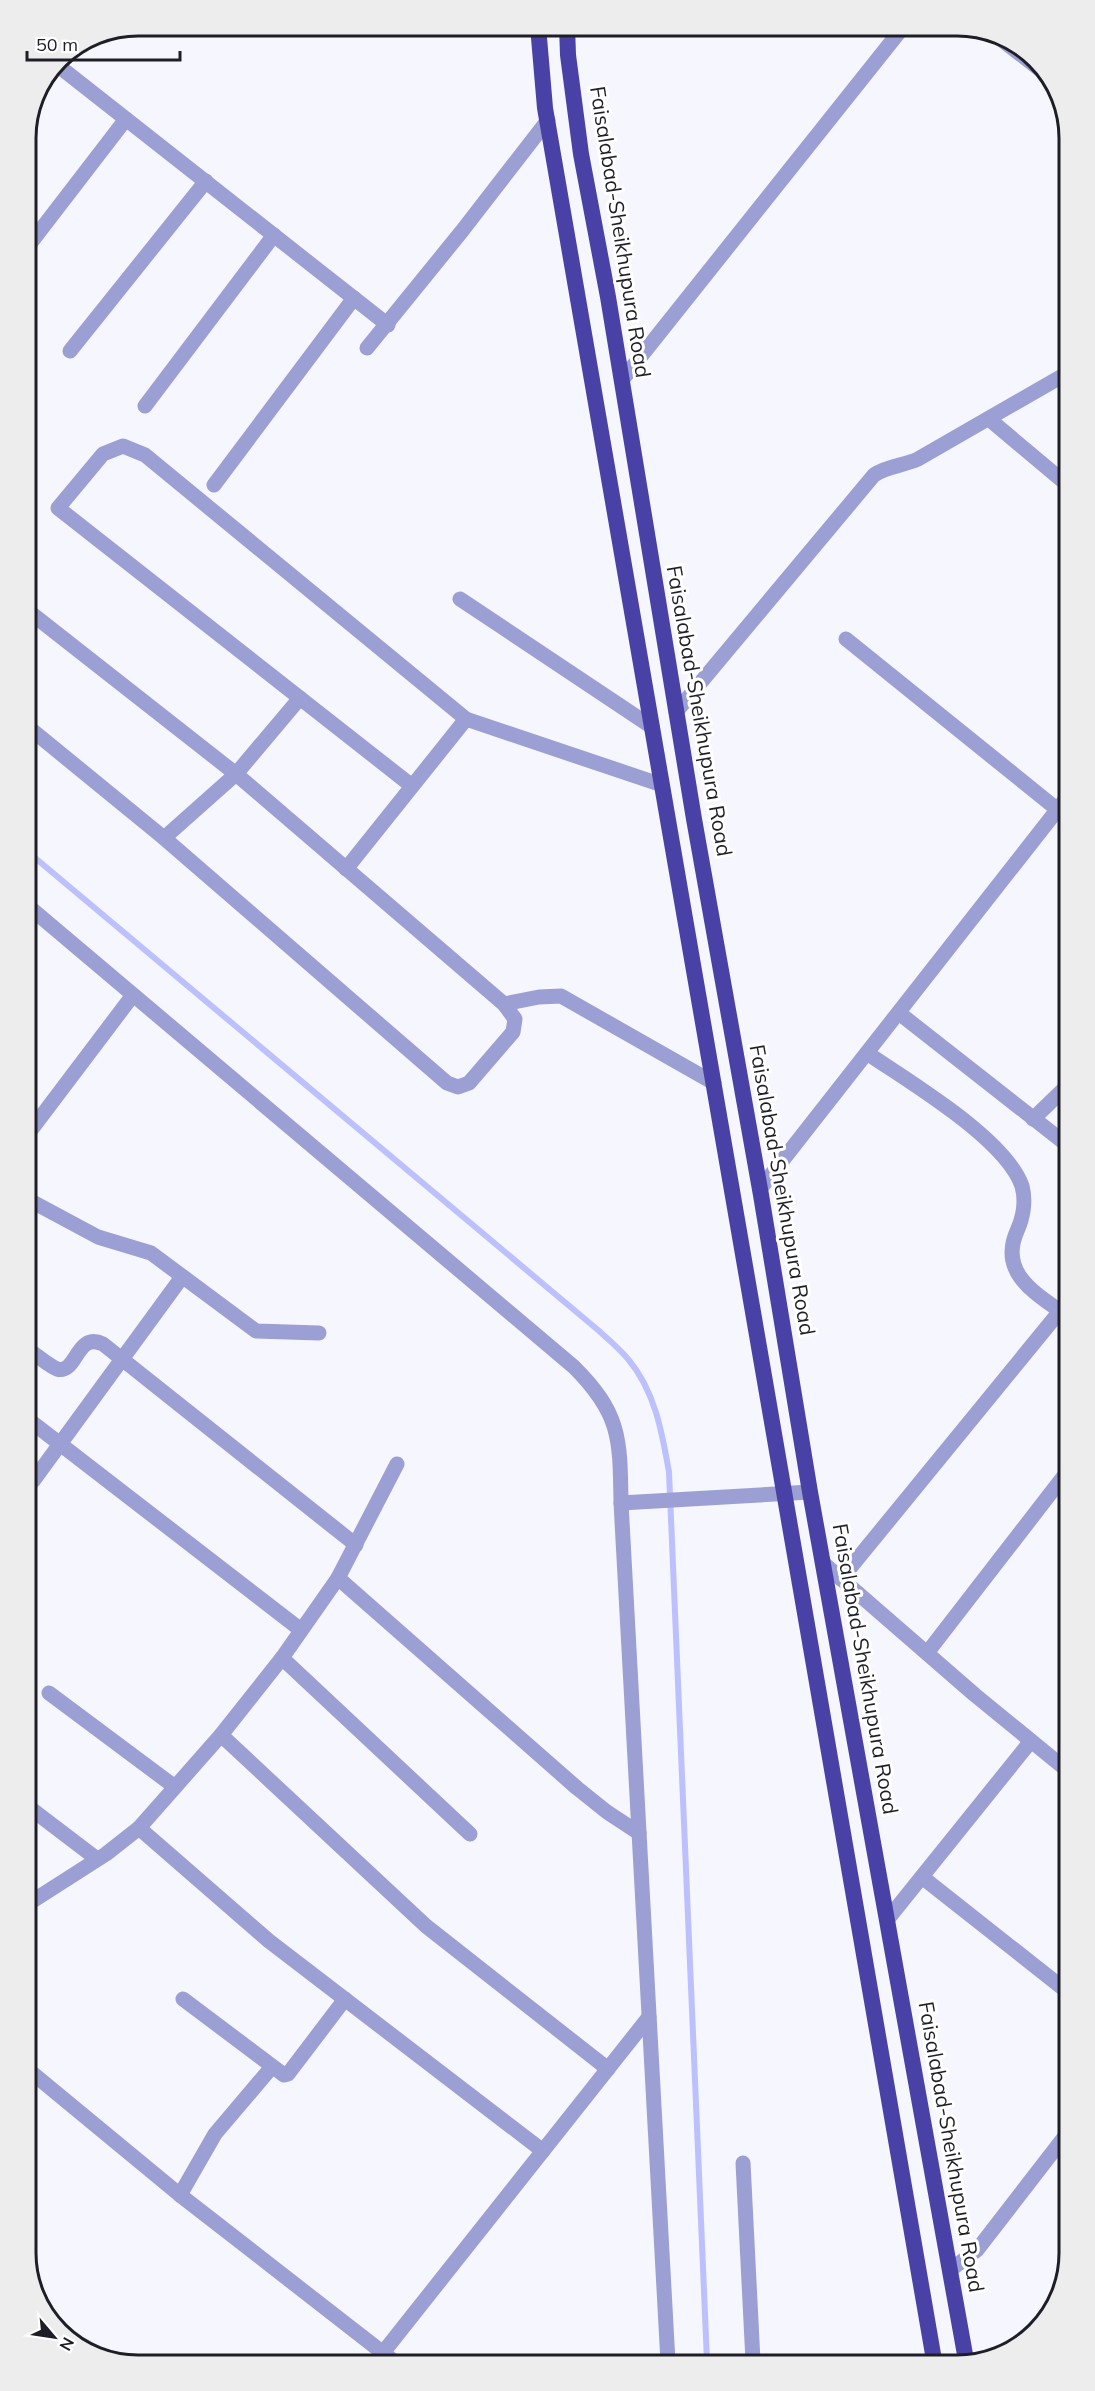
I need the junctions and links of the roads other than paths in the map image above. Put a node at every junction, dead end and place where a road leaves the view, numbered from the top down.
1 (539, 36) edge
2 (567, 36) edge
3 (896, 36) edge
4 (63, 70) edge
5 (126, 119) junction
6 (548, 120) junction
7 (206, 181) junction
8 (36, 236) edge
9 (274, 236) junction
10 (354, 298) junction
11 (388, 325) junction
12 (367, 348) dead end
13 (70, 351) dead end
14 (1059, 378) edge
15 (622, 380) junction
16 (145, 406) dead end
17 (989, 420) junction
18 (1059, 478) edge
19 (214, 486) dead end
20 (460, 599) dead end
21 (36, 617) edge
22 (846, 639) dead end
23 (300, 698) junction
24 (676, 712) junction
25 (466, 719) junction
26 (652, 727) junction
27 (36, 733) edge
28 (236, 774) junction
29 (662, 785) junction
30 (412, 786) junction
31 (1059, 803) edge
32 (1059, 809) edge
33 (164, 838) junction
34 (346, 868) junction
35 (36, 913) edge
36 (133, 995) junction
37 (504, 1004) junction
38 (899, 1012) junction
39 (867, 1053) junction
40 (714, 1083) junction
41 (1059, 1094) edge
42 (1033, 1119) junction
43 (36, 1123) edge
44 (1059, 1139) edge
45 (760, 1189) junction
46 (36, 1204) edge
47 (182, 1277) junction
48 (1059, 1306) edge
49 (1059, 1317) edge
50 (319, 1333) dead end
51 (36, 1354) edge
52 (121, 1359) junction
53 (36, 1425) edge
54 (61, 1444) junction
55 (397, 1464) dead end
56 (36, 1477) edge
57 (1059, 1482) edge
58 (810, 1492) junction
59 (783, 1494) junction
60 (621, 1503) junction
61 (356, 1545) junction
62 (823, 1563) junction
63 (338, 1578) junction
64 (841, 1579) junction
65 (301, 1630) junction
66 (927, 1653) junction
67 (282, 1658) junction
68 (49, 1693) dead end
69 (221, 1735) junction
70 (1031, 1741) junction
71 (1059, 1764) edge
72 (175, 1788) junction
73 (36, 1813) edge
74 (139, 1828) junction
75 (639, 1833) junction
76 (470, 1834) dead end
77 (97, 1860) junction
78 (922, 1877) junction
79 (36, 1899) edge
80 (887, 1920) junction
81 (1059, 1985) edge
82 (183, 1999) dead end
83 (345, 1999) junction
84 (649, 2017) junction
85 (271, 2068) junction
86 (608, 2069) junction
87 (36, 2076) edge
88 (1059, 2144) edge
89 (543, 2151) junction
90 (743, 2163) dead end
91 (180, 2195) junction
92 (950, 2270) junction
93 (965, 2354) edge
94 (374, 2355) edge
95 (380, 2355) edge
96 (668, 2355) edge
97 (753, 2355) edge
98 (933, 2355) edge

1 - 6 highway
2 - 15 highway, Faisalabad-Sheikhupura Road
3 - 15 street
4 - 5 street
5 - 7 street
5 - 8 street
6 - 11 street
6 - 26 highway
7 - 9 street
7 - 13 street
9 - 10 street
9 - 16 street
10 - 11 street
10 - 19 street
11 - 12 street
14 - 17 street
15 - 24 highway, Faisalabad-Sheikhupura Road
17 - 18 street
17 - 24 street
20 - 26 street
21 - 28 street
22 - 31 street
23 - 25 street
23 - 28 street
23 - 30 street
24 - 45 highway, Faisalabad-Sheikhupura Road
25 - 29 street
25 - 30 street
26 - 29 highway
27 - 33 street
28 - 33 street
28 - 34 street
29 - 40 highway
30 - 34 street
32 - 38 street
33 - 37 street
34 - 37 street
35 - 36 street
36 - 43 street
36 - 60 street
37 - 40 street
38 - 39 street
38 - 42 street
39 - 45 street
39 - 48 street
40 - 59 highway
41 - 42 street
42 - 44 street
45 - 58 highway, Faisalabad-Sheikhupura Road
46 - 47 street
47 - 50 street
47 - 52 street
49 - 64 street
51 - 52 street
52 - 54 street
52 - 61 street
53 - 54 street
54 - 56 street
54 - 65 street
55 - 61 street
57 - 66 street
58 - 59 street
58 - 62 highway, Faisalabad-Sheikhupura Road
59 - 60 street
59 - 98 highway
60 - 75 street
61 - 63 street
62 - 64 street
62 - 80 highway, Faisalabad-Sheikhupura Road
63 - 65 street
63 - 75 street
64 - 66 street
65 - 67 street
66 - 70 street
67 - 69 street
67 - 76 street
68 - 72 street
69 - 72 street
69 - 86 street
70 - 71 street
70 - 78 street
72 - 74 street
73 - 77 street
74 - 77 street
74 - 83 street
75 - 84 street
77 - 79 street
78 - 80 street
78 - 81 street
80 - 92 highway, Faisalabad-Sheikhupura Road
82 - 85 street
83 - 85 street
83 - 89 street
84 - 86 street
84 - 96 street
85 - 91 street
86 - 89 street
87 - 91 street
88 - 92 street
89 - 95 street
90 - 97 street
91 - 94 street
92 - 93 highway, Faisalabad-Sheikhupura Road

